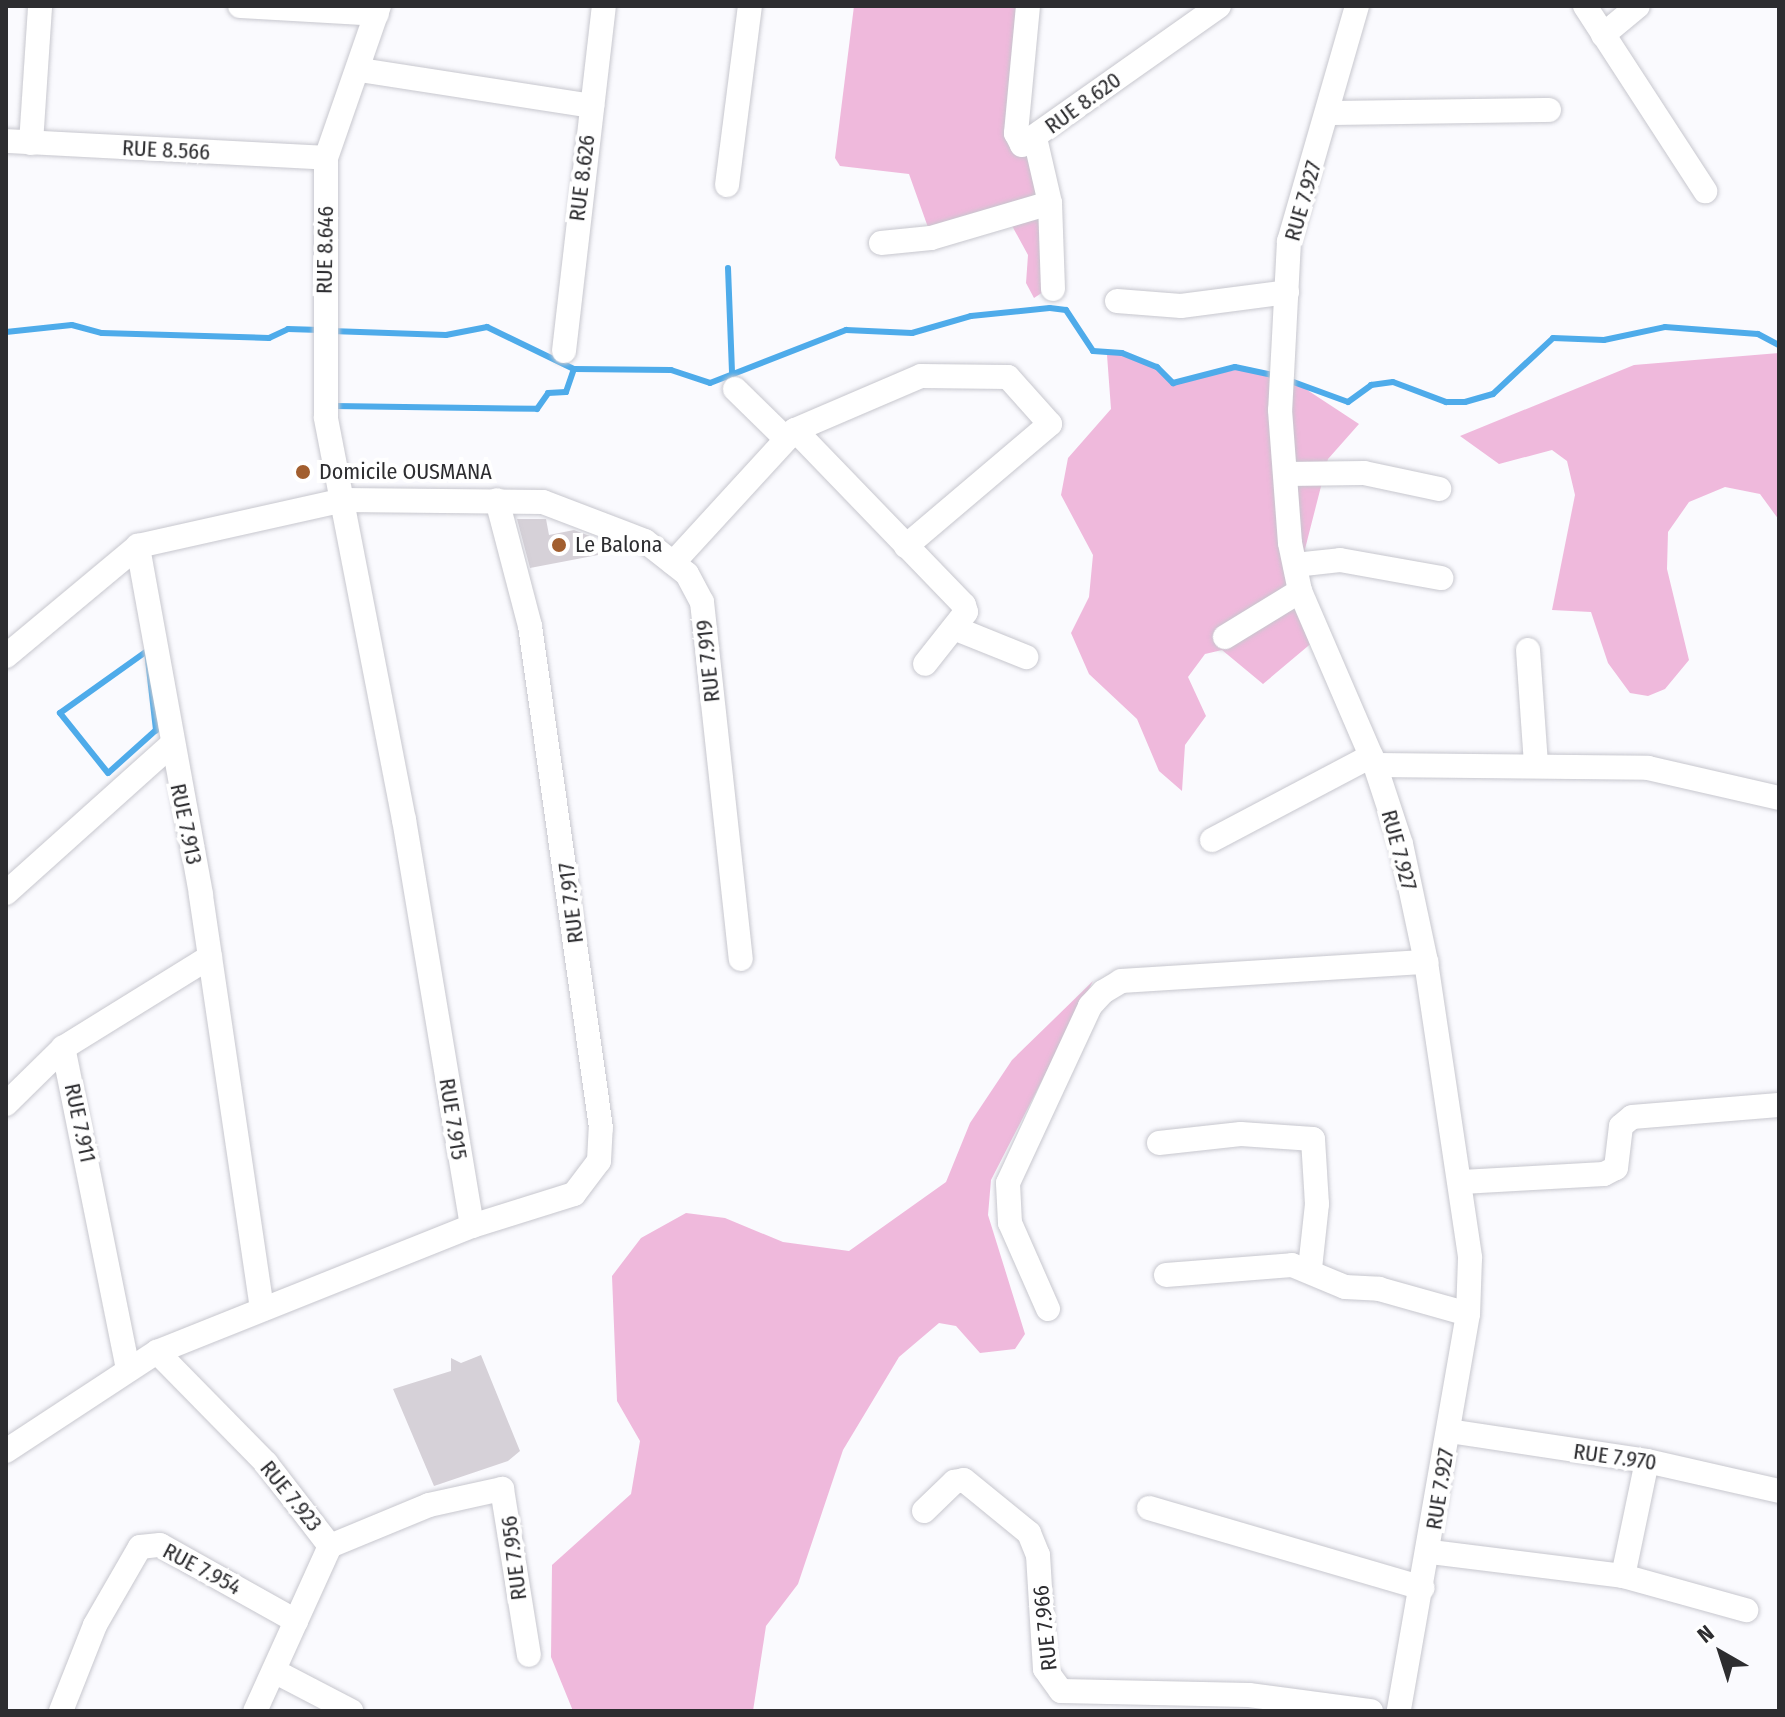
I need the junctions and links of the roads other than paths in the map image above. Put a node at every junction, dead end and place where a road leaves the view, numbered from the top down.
1 (40, 6) edge
2 (240, 6) edge
3 (604, 6) edge
4 (750, 6) edge
5 (1028, 6) edge
6 (1219, 6) edge
7 (1357, 6) edge
8 (1585, 6) edge
9 (1638, 6) edge
10 (378, 10) edge
11 (1603, 35) junction
12 (360, 70) junction
13 (592, 106) junction
14 (1549, 110) dead end
15 (1328, 113) junction
16 (1035, 138) junction
17 (6, 141) edge
18 (31, 143) junction
19 (326, 158) junction
20 (727, 185) dead end
21 (1705, 191) dead end
22 (1050, 203) junction
23 (881, 243) dead end
24 (1053, 289) dead end
25 (1287, 292) junction
26 (1117, 301) dead end
27 (564, 351) dead end
28 (735, 389) dead end
29 (790, 434) junction
30 (1286, 474) junction
31 (1439, 489) dead end
32 (343, 500) junction
33 (497, 500) junction
34 (138, 546) junction
35 (906, 546) junction
36 (673, 563) junction
37 (1295, 565) junction
38 (1441, 578) dead end
39 (1300, 591) junction
40 (954, 628) junction
41 (1225, 637) dead end
42 (1528, 650) dead end
43 (6, 656) edge
44 (1026, 657) dead end
45 (925, 664) dead end
46 (170, 746) junction
47 (1373, 761) junction
48 (1536, 765) junction
49 (1779, 798) edge
50 (1212, 840) dead end
51 (6, 893) edge
52 (210, 957) junction
53 (741, 959) dead end
54 (1426, 962) junction
55 (63, 1048) junction
56 (6, 1104) edge
57 (1779, 1105) edge
58 (1159, 1143) dead end
59 (1462, 1182) junction
60 (472, 1226) junction
61 (1310, 1268) junction
62 (1166, 1275) dead end
63 (262, 1309) junction
64 (1048, 1309) dead end
65 (1468, 1314) junction
66 (157, 1352) junction
67 (128, 1369) junction
68 (1449, 1431) junction
69 (11, 1436) edge
70 (1647, 1461) junction
71 (1779, 1491) edge
72 (1149, 1508) dead end
73 (924, 1511) dead end
74 (330, 1546) junction
75 (1431, 1552) junction
76 (1623, 1576) junction
77 (1423, 1588) junction
78 (1746, 1610) dead end
79 (296, 1621) junction
80 (529, 1655) dead end
81 (276, 1672) junction
82 (1132, 1703) edge
83 (61, 1711) edge
84 (255, 1711) edge
85 (351, 1711) edge
86 (1371, 1711) edge
87 (1399, 1711) edge

1 - 18 street
2 - 10 street
3 - 13 street, RUE 8.626
4 - 20 street
5 - 16 street, RUE 8.620
6 - 16 street, RUE 8.620
7 - 15 street, RUE 7.927
8 - 11 street
9 - 11 street
10 - 12 street, RUE 8.646
11 - 21 street
12 - 13 street
12 - 19 street, RUE 8.646
13 - 27 street, RUE 8.626
14 - 15 street
15 - 25 street, RUE 7.927
16 - 22 street
17 - 18 street, RUE 8.566
18 - 19 street, RUE 8.566
19 - 32 street, RUE 8.646
22 - 23 street
22 - 24 street
25 - 26 street
25 - 30 street, RUE 7.927
28 - 29 street
29 - 35 street
29 - 35 street
29 - 36 street
30 - 31 street
30 - 37 street, RUE 7.927
32 - 33 street, RUE 7.919
32 - 34 street
32 - 60 street, RUE 7.915
33 - 36 street, RUE 7.919
33 - 60 street, RUE 7.917
34 - 43 street
34 - 46 street, RUE 7.913
35 - 40 street
36 - 53 street, RUE 7.919
37 - 38 street
37 - 39 street, RUE 7.927
39 - 41 street
39 - 47 street, RUE 7.927
40 - 44 street
40 - 45 street
42 - 48 street
46 - 51 street
46 - 52 street, RUE 7.913
47 - 48 street
47 - 50 street
47 - 54 street, RUE 7.927
48 - 49 street
52 - 55 street
52 - 63 street, RUE 7.913
54 - 59 street, RUE 7.927
54 - 64 street
55 - 56 street
55 - 67 street, RUE 7.911
57 - 59 street
58 - 61 street
59 - 65 street, RUE 7.927
60 - 63 street
61 - 62 street
61 - 65 street
63 - 66 street
65 - 68 street, RUE 7.927
66 - 67 street
66 - 74 street, RUE 7.923
67 - 69 street
68 - 70 street, RUE 7.970
68 - 75 street, RUE 7.927
70 - 71 street, RUE 7.970
70 - 76 street
72 - 77 street
73 - 82 street, RUE 7.966
74 - 79 street, RUE 7.923
74 - 80 street, RUE 7.956
75 - 76 street
75 - 77 street, RUE 7.927
76 - 78 street
77 - 87 street, RUE 7.927
79 - 81 street, RUE 7.923
79 - 83 street, RUE 7.954
81 - 84 street, RUE 7.923
81 - 85 street
82 - 86 street, RUE 7.966

